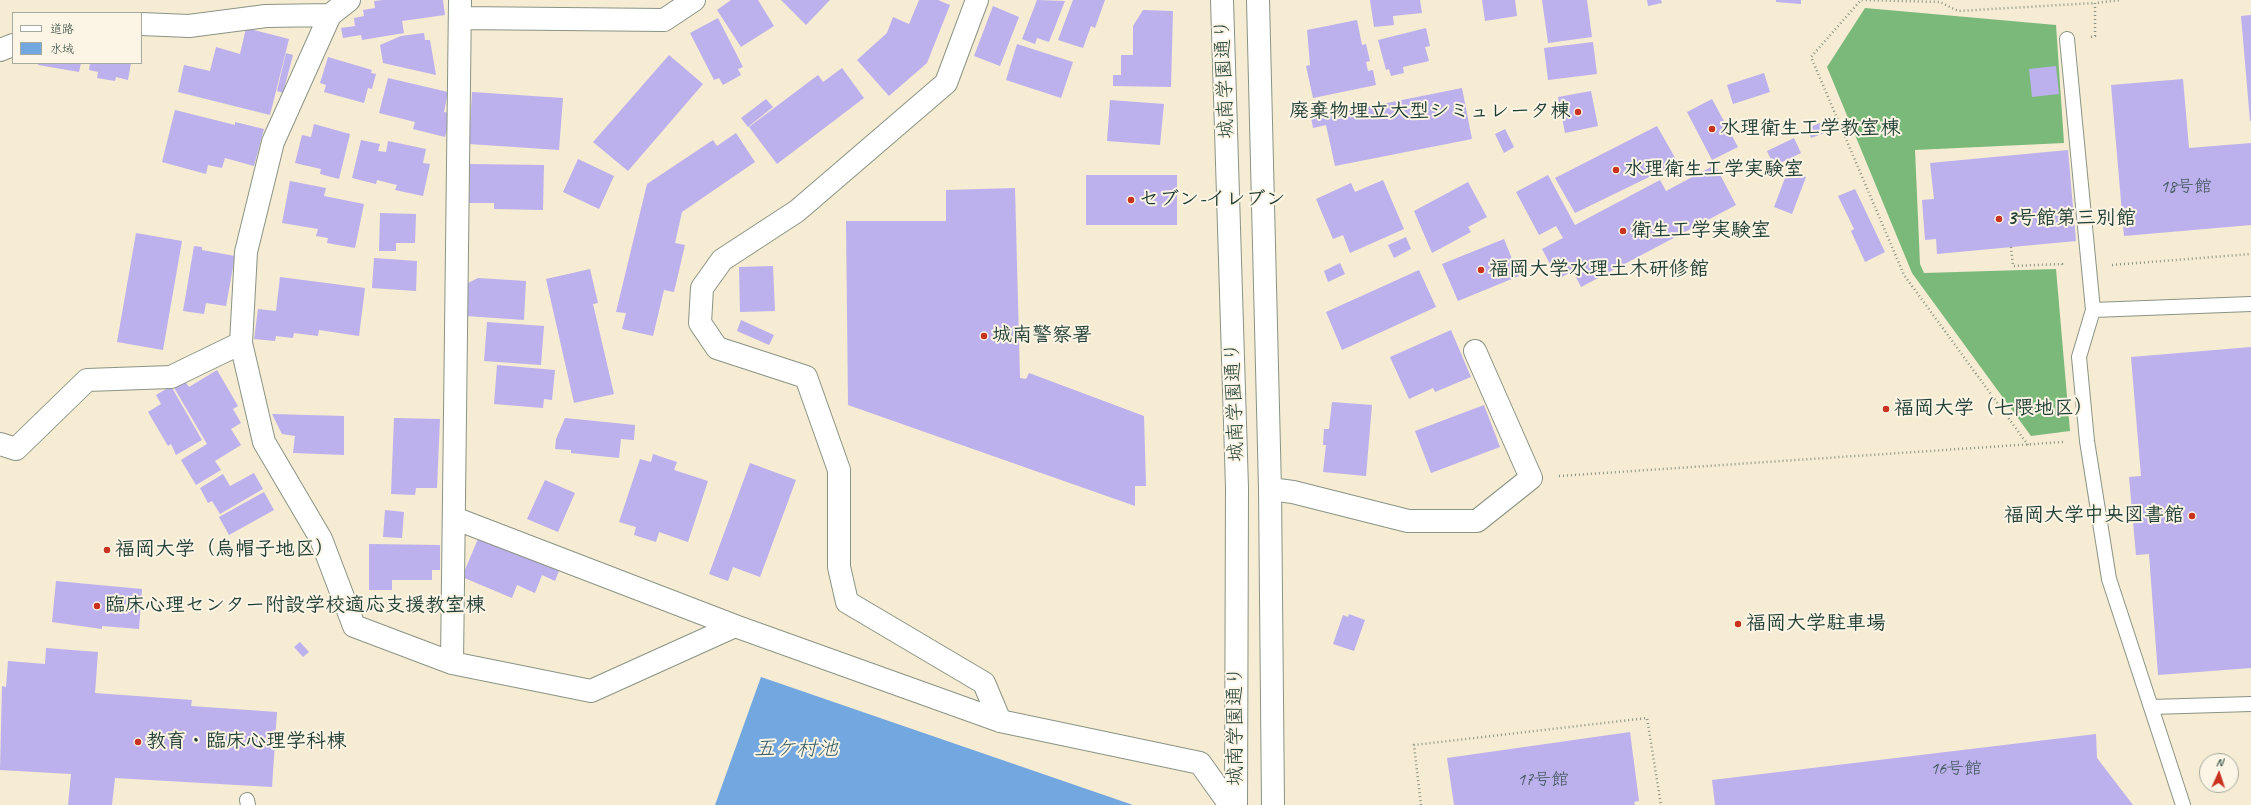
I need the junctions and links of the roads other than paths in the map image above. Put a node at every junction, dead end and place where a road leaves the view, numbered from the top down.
1 (349, 0) edge
2 (694, 0) edge
3 (977, 0) edge
4 (1222, 0) edge
5 (1258, 0) edge
6 (266, 8) edge
7 (460, 9) edge
8 (330, 15) junction
9 (142, 24) edge
10 (2067, 39) road end
11 (12, 45) edge
12 (0, 50) edge
13 (2251, 304) edge
14 (2093, 310) junction
15 (241, 344) junction
16 (1476, 351) dead end
17 (0, 444) edge
18 (1270, 489) junction
19 (454, 518) junction
20 (735, 626) junction
21 (452, 663) junction
22 (2251, 704) edge
23 (2151, 708) junction
24 (1000, 721) junction
25 (1230, 805) edge
26 (1236, 805) edge
27 (1273, 805) edge
28 (2183, 805) edge

1 - 8 street
2 - 7 street
3 - 24 street
4 - 26 street, 城南学園通り
5 - 18 street, 城南学園通り
6 - 8 street
6 - 9 street
7 - 19 street
8 - 15 street
10 - 14 lane
11 - 12 street
13 - 14 lane
14 - 23 lane
15 - 17 street
15 - 21 street
16 - 18 street
18 - 27 street, 城南学園通り
19 - 20 street
19 - 21 street
20 - 21 street
20 - 24 street
22 - 23 lane
23 - 28 lane
24 - 25 street

